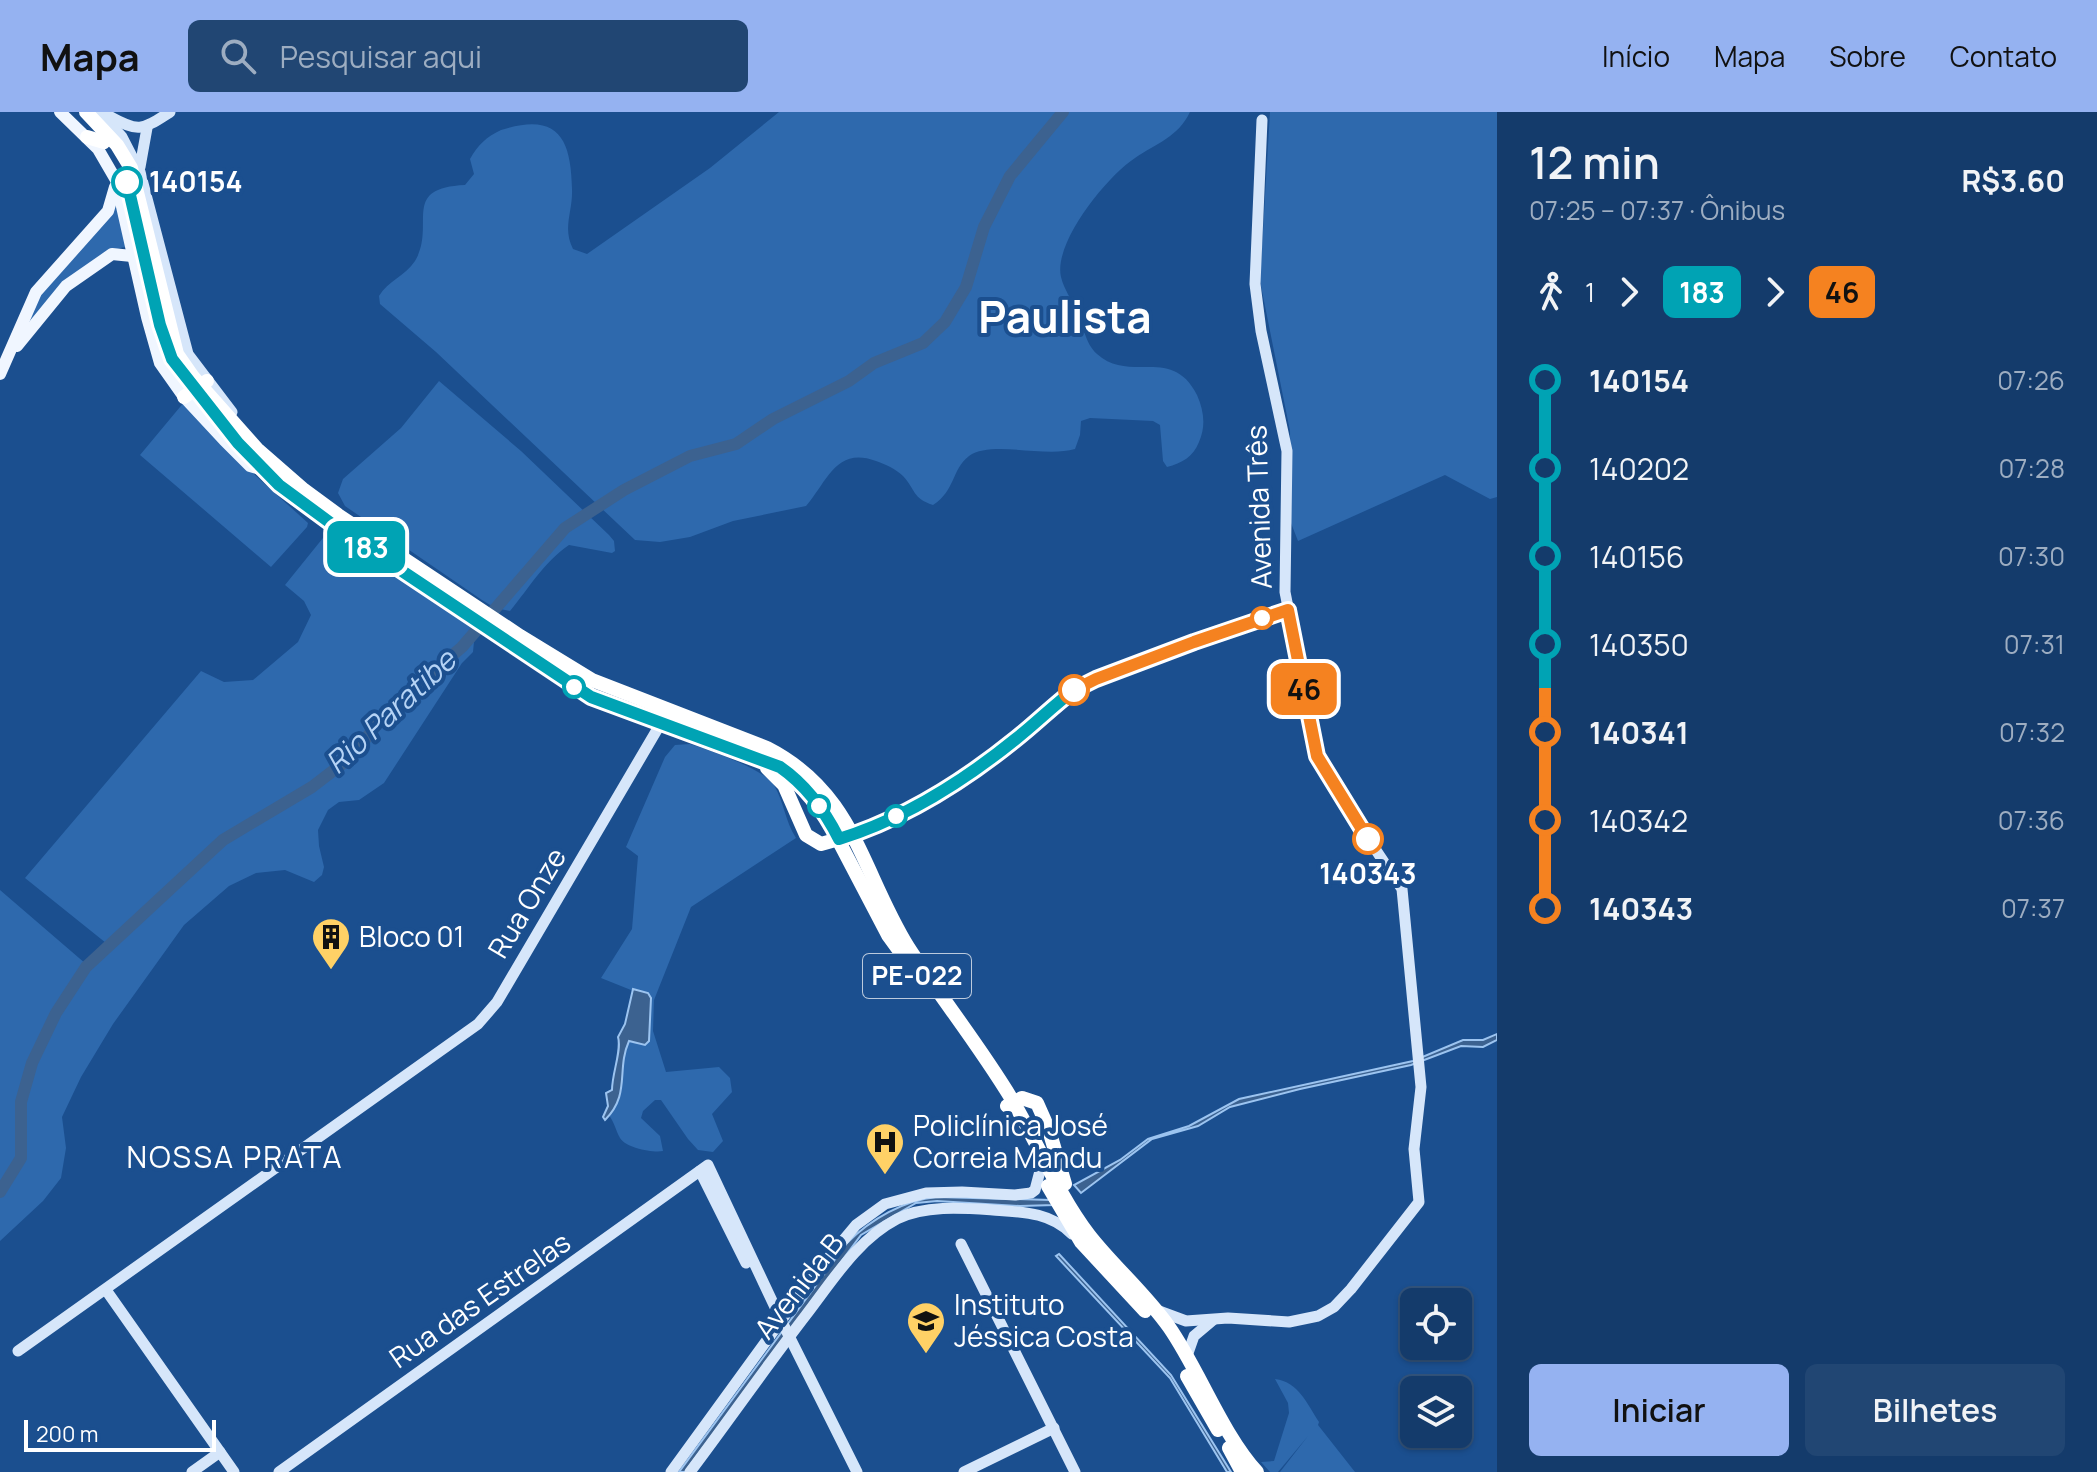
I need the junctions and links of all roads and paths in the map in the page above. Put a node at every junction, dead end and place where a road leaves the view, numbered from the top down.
1 (60, 112) edge
2 (75, 112) edge
3 (86, 112) edge
4 (101, 112) edge
5 (170, 112) edge
6 (1262, 120) dead end
7 (147, 128) junction
8 (87, 137) junction
9 (104, 142) junction
10 (140, 172) junction
11 (116, 180) junction
12 (132, 256) junction
13 (159, 260) junction
14 (0, 374) edge
15 (197, 388) junction
16 (1288, 610) junction
17 (481, 617) junction
18 (642, 702) junction
19 (661, 723) junction
20 (743, 752) junction
21 (846, 837) junction
22 (1010, 1104) junction
23 (1040, 1171) junction
24 (1081, 1242) junction
25 (961, 1244) dead end
26 (106, 1290) junction
27 (1155, 1308) junction
28 (1213, 1320) junction
29 (784, 1332) junction
30 (18, 1351) dead end
31 (1187, 1356) junction
32 (1054, 1428) junction
33 (220, 1452) junction
34 (192, 1472) edge
35 (234, 1472) edge
36 (279, 1472) edge
37 (671, 1472) edge
38 (690, 1472) edge
39 (851, 1472) edge
40 (857, 1472) edge
41 (964, 1472) edge
42 (1075, 1472) edge
43 (1242, 1472) edge
44 (1257, 1472) edge

1 - 8 main road, PE-022
2 - 9 highway, PE-022
3 - 13 highway, PE-022
4 - 7 street
4 - 10 street
5 - 7 street
6 - 16 street, Avenida Três
7 - 10 street
8 - 9 highway
8 - 11 main road, PE-022
9 - 15 highway, PE-022
10 - 13 street
11 - 12 main road, PE-022
11 - 14 main road
12 - 14 main road
12 - 15 main road, PE-022
13 - 15 highway, PE-022
15 - 17 highway, PE-022
15 - 17 highway, PE-022
16 - 21 street
16 - 28 street, Avenida Três
17 - 18 highway, PE-022
18 - 19 highway, PE-022
18 - 21 highway, PE-022
19 - 20 highway, PE-022
19 - 26 street, Rua Onze
20 - 21 highway, PE-022
20 - 21 highway
21 - 22 highway, PE-022
22 - 23 highway, PE-022
22 - 27 highway
23 - 24 highway, PE-022
23 - 29 street, Avenida B
24 - 29 street, Avenida B
24 - 43 highway, PE-022
25 - 32 street
26 - 30 street, Rua Onze
26 - 33 street
27 - 28 street
27 - 31 highway
28 - 31 street
29 - 36 street, Rua das Estrelas
29 - 37 street, Avenida B
29 - 38 street, Avenida B
29 - 39 street
29 - 40 street
31 - 44 highway
32 - 41 street
32 - 42 street
33 - 34 street
33 - 35 street

